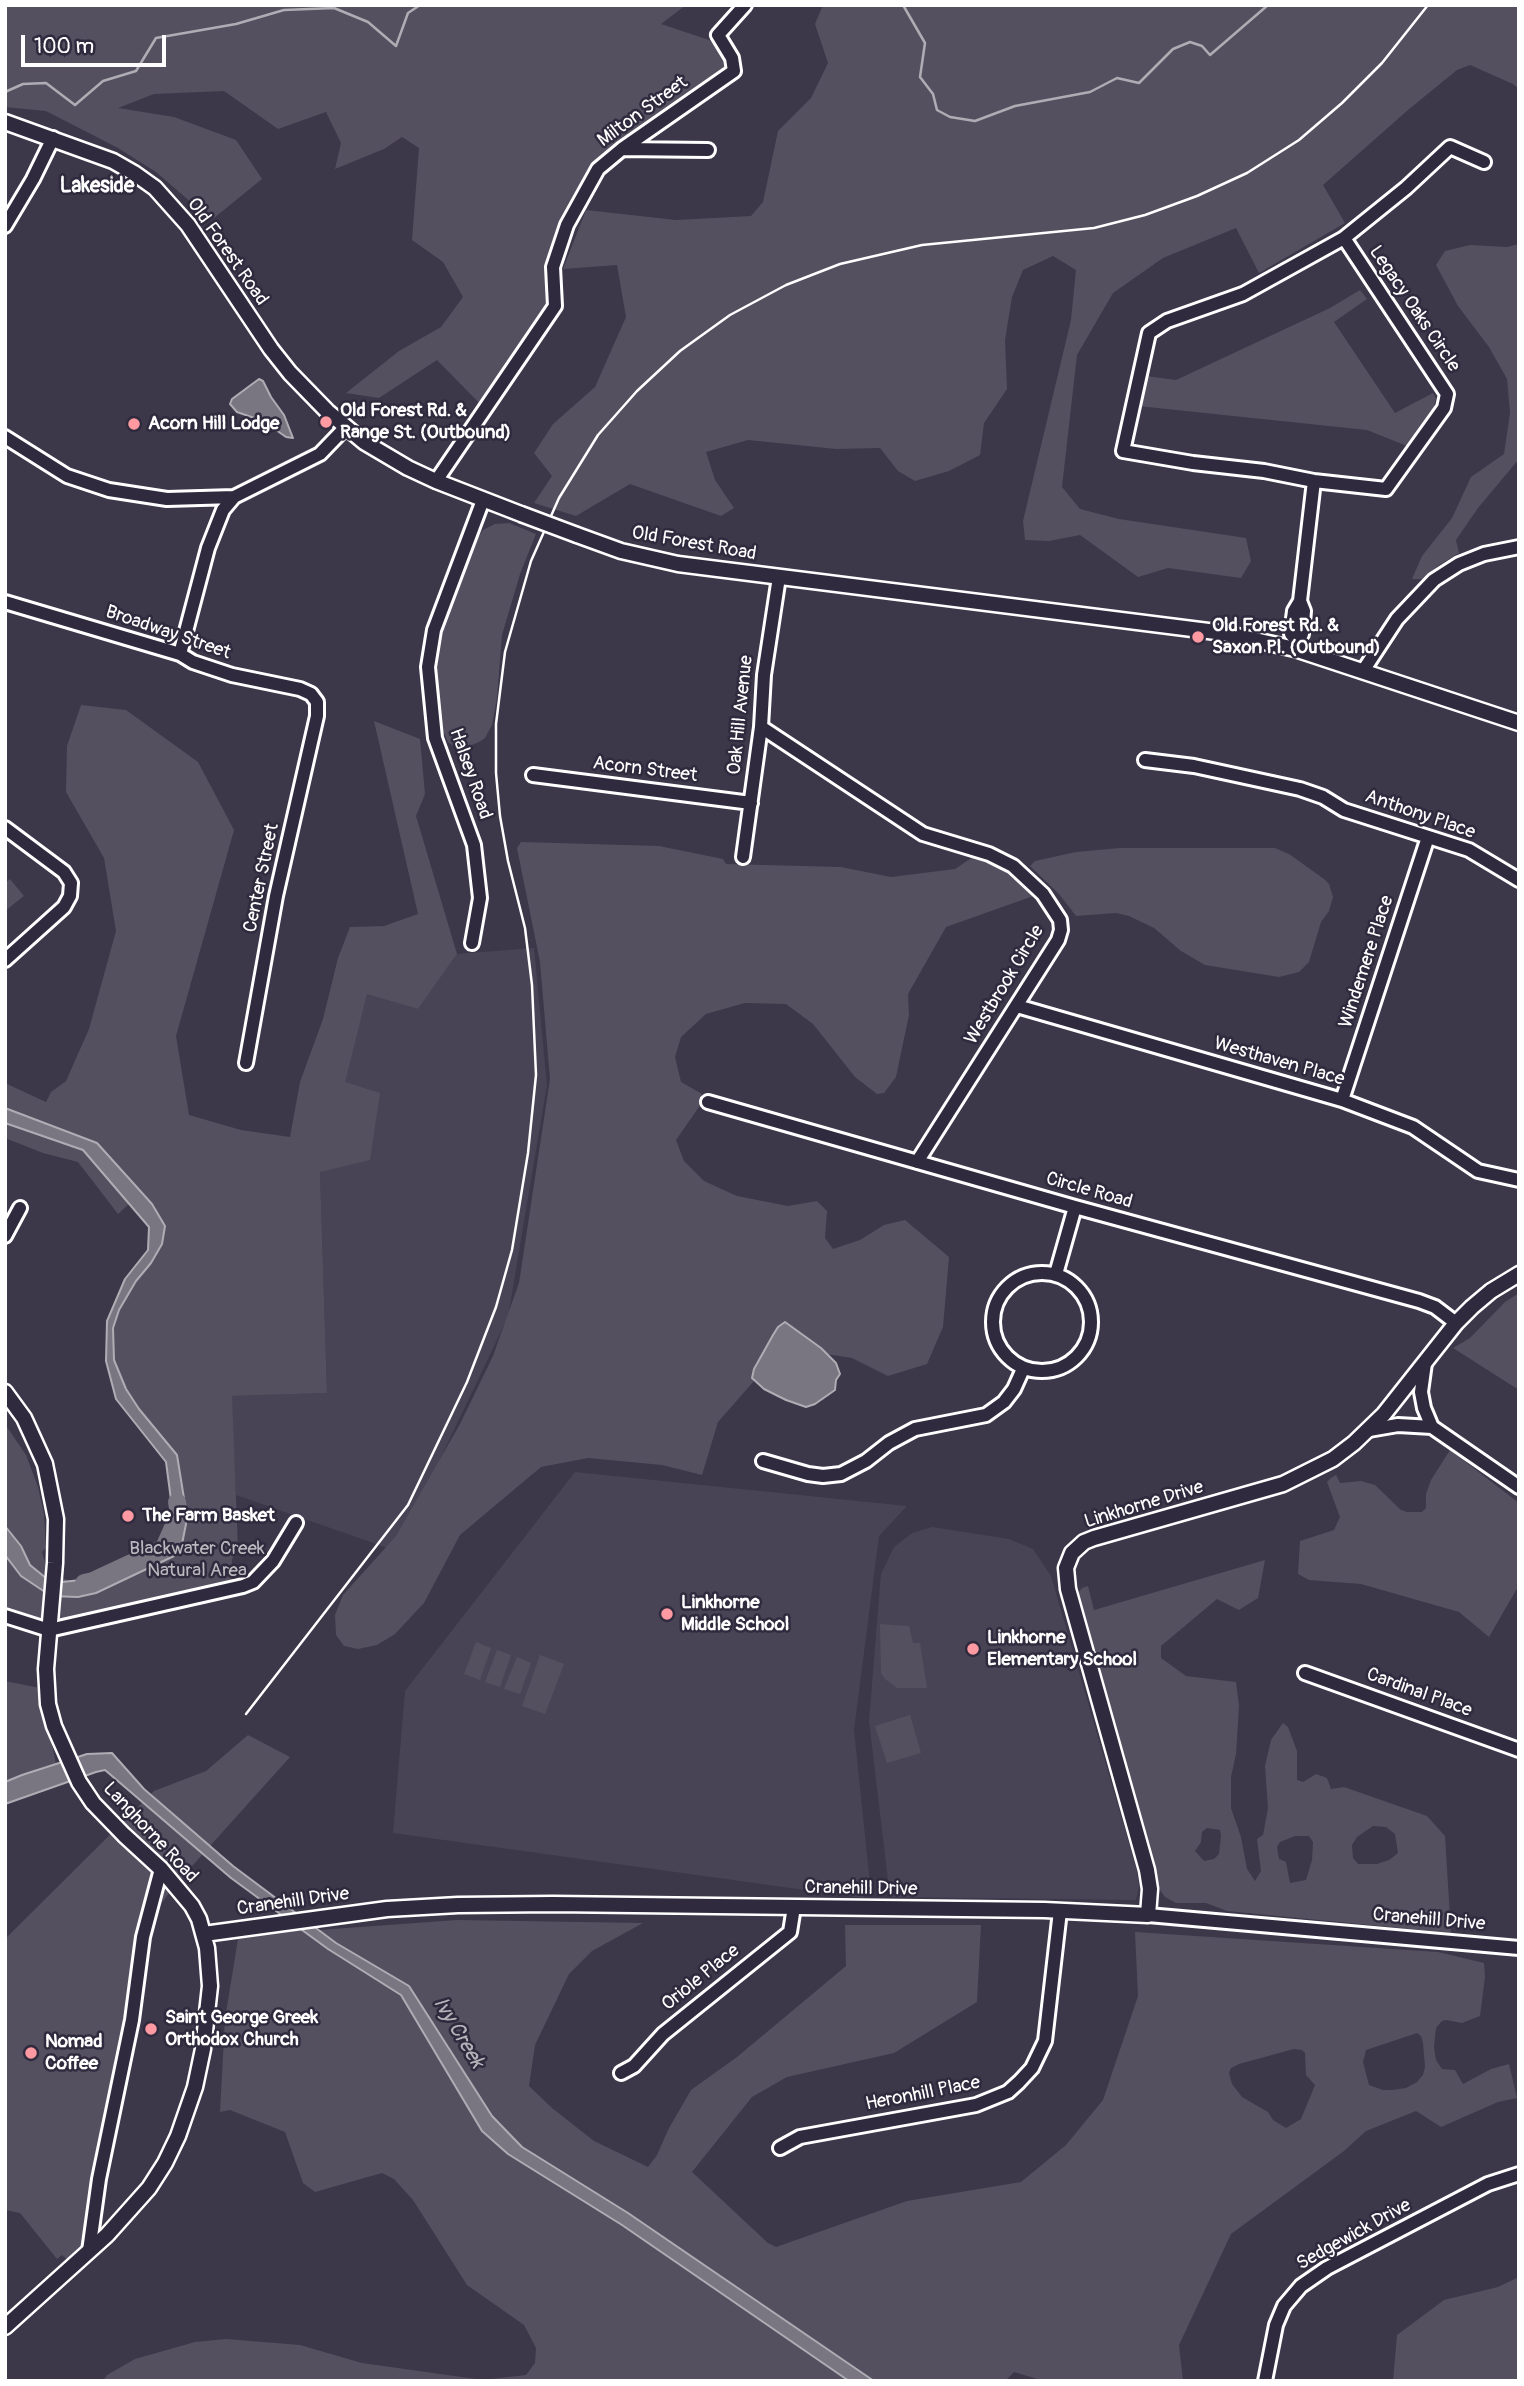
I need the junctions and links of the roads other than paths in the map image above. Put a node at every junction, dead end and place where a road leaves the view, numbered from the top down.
1 (745, 5) edge
2 (5, 122) edge
3 (53, 138) junction
4 (622, 149) junction
5 (708, 150) dead end
6 (1484, 162) dead end
7 (5, 226) edge
8 (1344, 238) junction
9 (345, 428) junction
10 (5, 437) edge
11 (436, 481) junction
12 (1314, 481) junction
13 (234, 497) junction
14 (484, 500) junction
15 (1519, 547) edge
16 (779, 577) junction
17 (5, 602) edge
18 (1296, 645) junction
19 (180, 653) junction
20 (1363, 671) junction
21 (317, 702) joint
22 (1519, 723) edge
23 (761, 727) junction
24 (1145, 760) dead end
25 (533, 775) dead end
26 (751, 803) junction
27 (5, 828) edge
28 (1428, 837) junction
29 (743, 857) dead end
30 (1519, 880) edge
31 (472, 943) dead end
32 (5, 960) edge
33 (1017, 1006) junction
34 (246, 1063) dead end
35 (1342, 1100) junction
36 (708, 1102) dead end
37 (917, 1161) junction
38 (1519, 1180) edge
39 (1075, 1207) junction
40 (20, 1209) dead end
41 (5, 1236) edge
42 (1056, 1274) junction
43 (1519, 1274) edge
44 (1456, 1323) junction
45 (1425, 1363) junction
46 (1023, 1368) junction
47 (5, 1392) edge
48 (1432, 1427) junction
49 (1369, 1430) junction
50 (763, 1461) dead end
51 (1519, 1487) edge
52 (296, 1523) dead end
53 (5, 1616) edge
54 (50, 1625) junction
55 (1305, 1673) dead end
56 (1519, 1750) edge
57 (162, 1868) junction
58 (794, 1907) junction
59 (1060, 1910) junction
60 (1148, 1915) junction
61 (204, 1934) junction
62 (1519, 1948) edge
63 (621, 2073) dead end
64 (780, 2148) dead end
65 (1519, 2174) edge
66 (89, 2251) junction
67 (5, 2327) edge
68 (1265, 2381) edge

1 - 4 street, Milton Street
2 - 3 main road, Old Forest Road
3 - 7 street
3 - 9 main road, Old Forest Road
4 - 5 street
4 - 11 street, Milton Street
6 - 8 street
8 - 12 street, Legacy Oaks Circle
8 - 12 street, Legacy Oaks Circle
9 - 11 main road, Old Forest Road
9 - 13 street
10 - 13 street
11 - 14 main road, Old Forest Road
12 - 18 street
13 - 19 street
14 - 16 main road, Old Forest Road, bridge
14 - 31 street, Halsey Road
15 - 20 street
16 - 18 main road, Old Forest Road
16 - 23 street, Oak Hill Avenue
17 - 19 street, Broadway Street
18 - 20 main road, Old Forest Road
19 - 21 street, Broadway Street
20 - 22 main road, Old Forest Road
21 - 34 street, Center Street
23 - 26 street, Oak Hill Avenue
23 - 33 street, Westbrook Circle
24 - 28 street, Anthony Place
25 - 26 street, Acorn Street
26 - 29 street, Oak Hill Avenue
27 - 32 street
28 - 30 street, Anthony Place
28 - 35 street, Windemere Place
33 - 35 street, Westhaven Place
33 - 37 street, Westbrook Circle
35 - 38 street, Westhaven Place
36 - 37 street, Circle Road
37 - 39 street, Circle Road
39 - 42 street
39 - 44 street, Circle Road
40 - 41 street
42 - 46 street
42 - 46 street
43 - 44 main road, Linkhorne Drive
44 - 45 main road, Linkhorne Drive
45 - 48 street
45 - 49 main road, Linkhorne Drive
46 - 50 street
47 - 54 main road, Langhorne Road
48 - 49 street
48 - 51 street
49 - 60 main road, Linkhorne Drive
52 - 54 street
53 - 54 street
54 - 57 main road, Langhorne Road
55 - 56 street, Cardinal Place
57 - 61 main road, Langhorne Road
57 - 66 street
58 - 59 main road, Cranehill Drive
58 - 61 main road, Cranehill Drive
58 - 63 street, Oriole Place
59 - 60 main road, Cranehill Drive
59 - 64 street, Heronhill Place
60 - 62 street, Cranehill Drive
61 - 66 main road, Langhorne Road
65 - 68 street, Sedgewick Drive
66 - 67 main road, Langhorne Road

